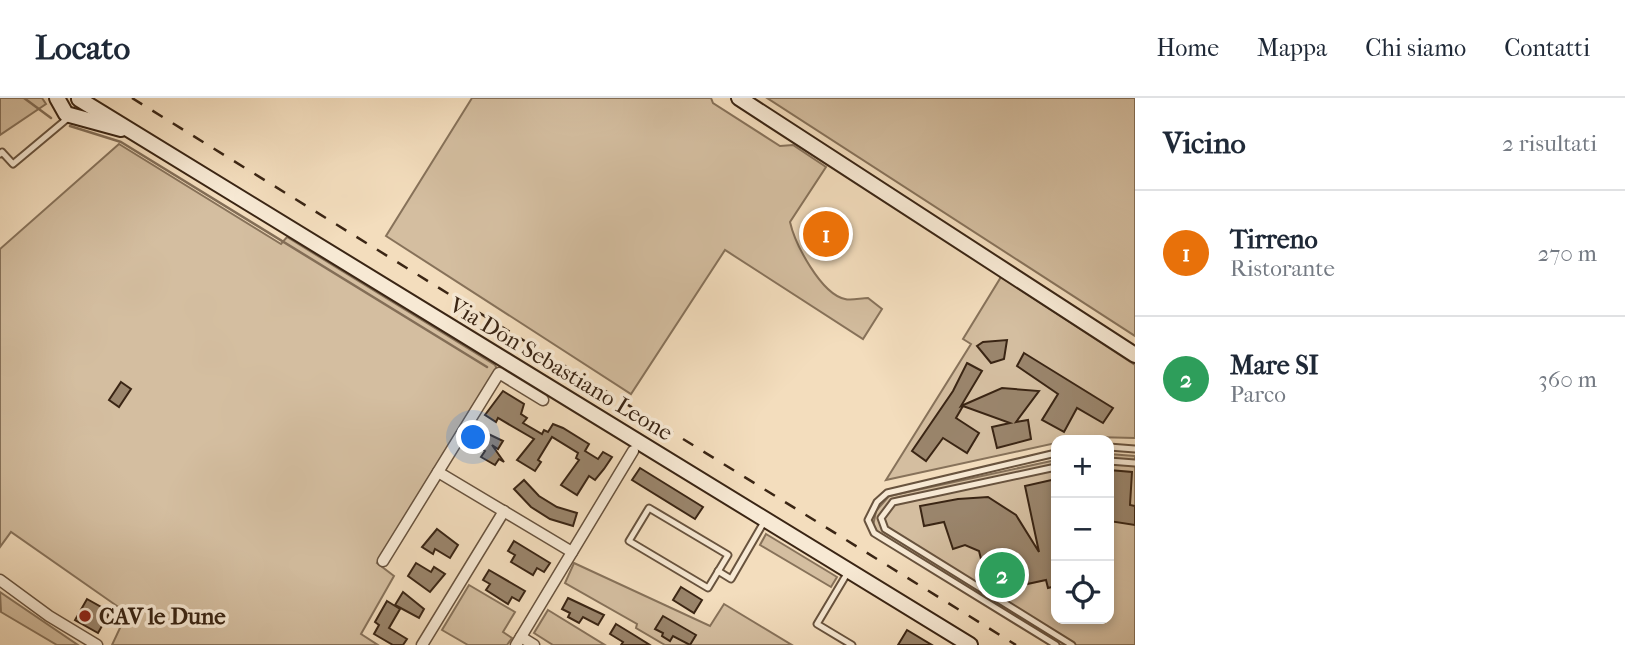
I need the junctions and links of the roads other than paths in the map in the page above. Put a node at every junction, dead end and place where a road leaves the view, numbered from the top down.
1 (739, 98) edge
2 (68, 103) edge
3 (54, 128) junction
4 (0, 154) edge
5 (1135, 355) edge
6 (543, 400) dead end
7 (1114, 447) edge
8 (1135, 449) edge
9 (633, 451) dead end
10 (1051, 454) edge
11 (1114, 461) edge
12 (1135, 463) edge
13 (1051, 468) edge
14 (438, 472) junction
15 (504, 511) junction
16 (765, 520) junction
17 (572, 552) junction
18 (383, 561) dead end
19 (718, 571) junction
20 (848, 571) junction
21 (0, 580) edge
22 (519, 641) edge
23 (97, 645) edge
24 (422, 645) edge
25 (534, 645) edge
26 (852, 645) edge
27 (970, 645) edge
28 (1056, 645) edge
29 (1072, 645) edge

1 - 5 street
2 - 3 lane
2 - 3 lane
2 - 16 street, Via Don Sebastiano Leone
3 - 4 lane
6 - 14 street
7 - 8 lane
9 - 17 street
10 - 28 lane
11 - 12 lane
13 - 29 lane
14 - 15 street
14 - 18 street
15 - 17 street
15 - 24 street
16 - 19 lane
16 - 20 street, Via Don Sebastiano Leone
17 - 22 street
19 - 19 lane
20 - 26 lane
20 - 27 street, Via Don Sebastiano Leone
21 - 23 street
22 - 25 street

